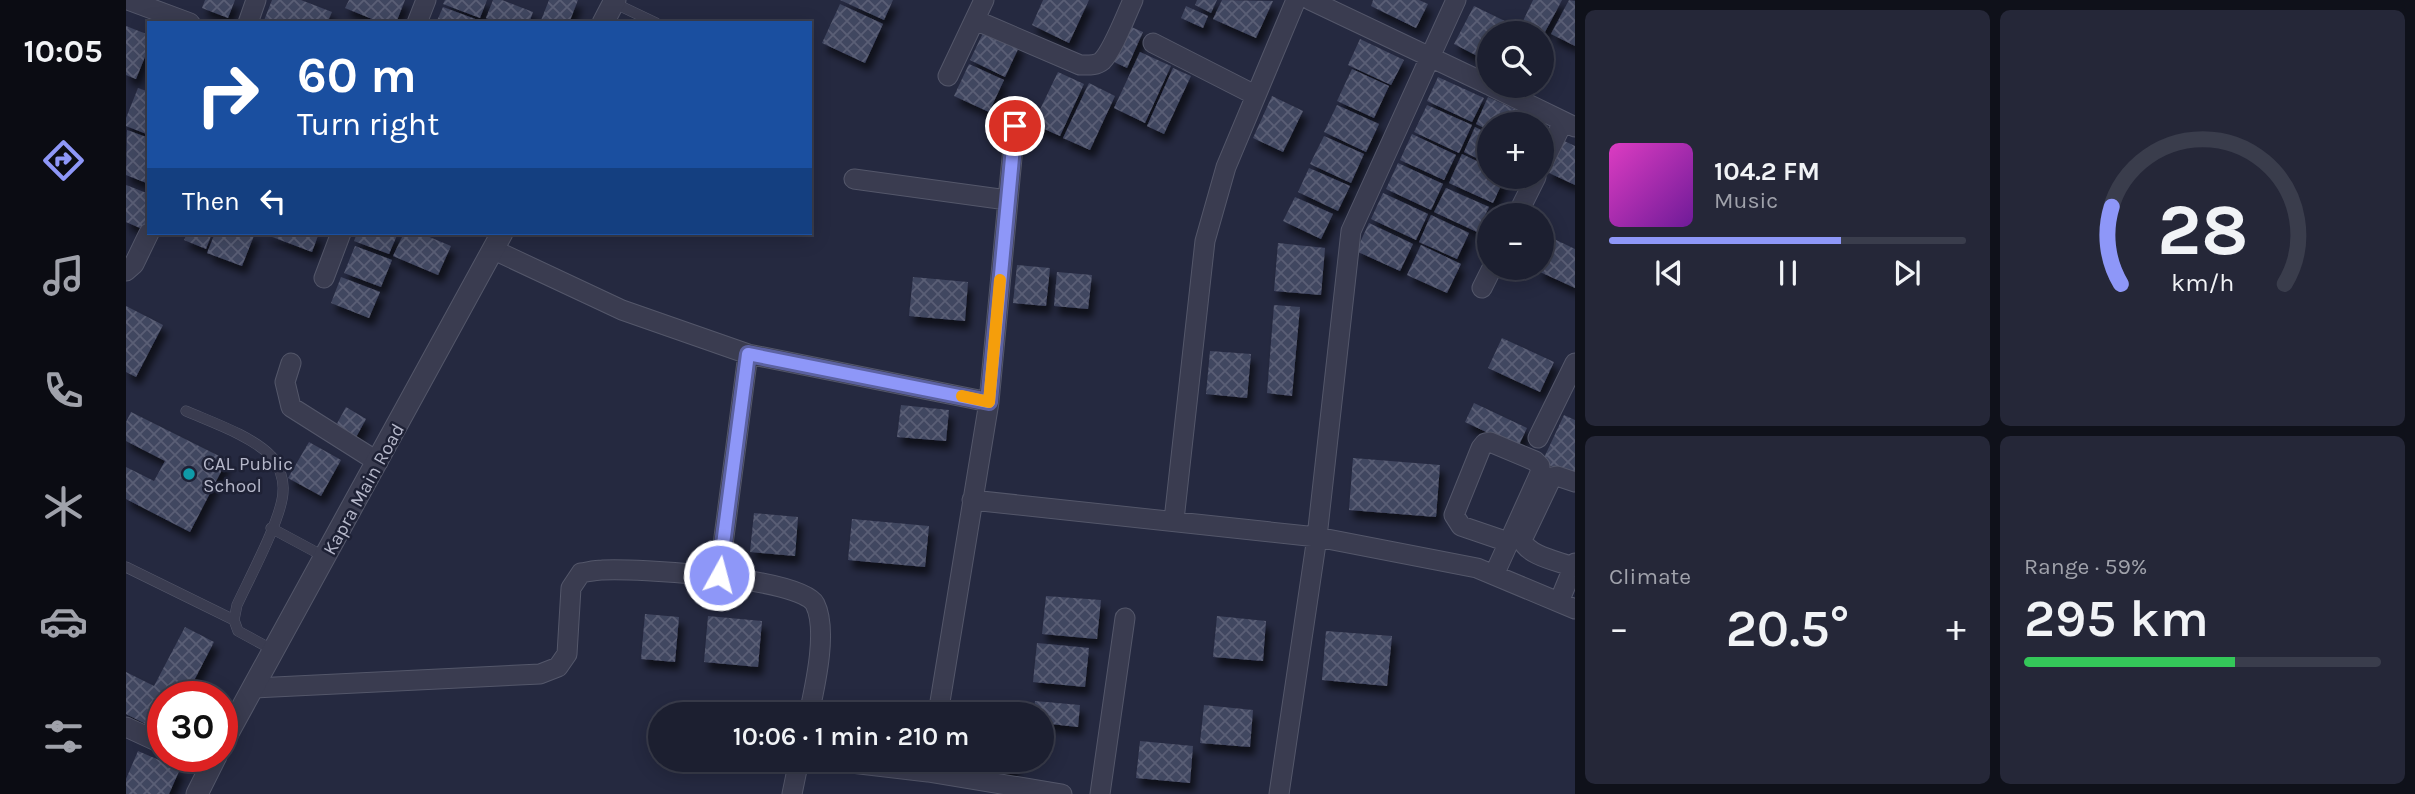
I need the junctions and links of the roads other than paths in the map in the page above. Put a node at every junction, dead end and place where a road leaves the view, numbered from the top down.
1 (128, 0) edge
2 (256, 0) edge
3 (425, 0) edge
4 (984, 0) edge
5 (1133, 0) edge
6 (1296, 0) edge
7 (1310, 0) edge
8 (1456, 0) edge
9 (614, 1) edge
10 (975, 20) junction
11 (185, 21) edge
12 (249, 21) edge
13 (418, 21) edge
14 (604, 21) edge
15 (652, 21) edge
16 (1153, 43) dead end
17 (1431, 56) junction
18 (948, 76) dead end
19 (1477, 79) edge
20 (1255, 95) junction
21 (1516, 98) edge
22 (1569, 125) edge
23 (1015, 126) dead end
24 (1554, 148) edge
25 (854, 178) dead end
26 (1007, 200) junction
27 (148, 235) edge
28 (340, 235) edge
29 (498, 241) edge
30 (126, 271) edge
31 (324, 278) dead end
32 (1486, 280) edge
33 (1482, 288) dead end
34 (748, 354) junction
35 (291, 363) dead end
36 (1575, 363) edge
37 (989, 402) junction
38 (186, 411) dead end
39 (1538, 438) dead end
40 (378, 462) junction
41 (1575, 482) edge
42 (972, 500) junction
43 (1174, 520) junction
44 (271, 528) junction
45 (1317, 537) junction
46 (1508, 542) junction
47 (325, 557) junction
48 (1574, 565) edge
49 (126, 567) edge
50 (719, 575) junction
51 (1494, 575) junction
52 (1567, 605) edge
53 (1125, 618) dead end
54 (234, 620) junction
55 (274, 650) junction
56 (254, 688) junction
57 (812, 702) edge
58 (940, 702) edge
59 (238, 716) edge
60 (126, 727) edge
61 (147, 737) edge
62 (208, 772) edge
63 (797, 772) edge
64 (958, 772) edge
65 (197, 794) edge
66 (792, 794) edge
67 (1062, 794) edge
68 (1100, 794) edge
69 (1279, 794) edge

1 - 11 street
2 - 12 street
3 - 13 street
4 - 10 street
5 - 10 street
6 - 20 street
7 - 17 street
8 - 17 street
9 - 14 street
9 - 15 lane
10 - 18 street
16 - 20 street
17 - 19 street
17 - 45 street
20 - 43 street
21 - 22 street
22 - 24 street
23 - 26 street
25 - 26 street
26 - 37 street
27 - 30 street
28 - 31 street
29 - 34 street
29 - 40 street, Kapra Main Road
32 - 33 street
34 - 37 street
34 - 50 street
35 - 40 street
36 - 39 street
37 - 42 street
38 - 44 lane
40 - 47 street, Kapra Main Road
41 - 48 street
42 - 43 street
42 - 58 street
43 - 45 street
44 - 47 lane
44 - 54 lane
45 - 51 street
45 - 69 street
46 - 46 street
46 - 51 street
47 - 55 street, Kapra Main Road
48 - 52 street
49 - 54 lane
50 - 56 street
50 - 57 street
51 - 52 street
53 - 68 street
54 - 55 lane
55 - 56 street, Kapra Main Road
56 - 59 street, Kapra Main Road
60 - 61 street
62 - 65 street
63 - 66 street
64 - 67 street

